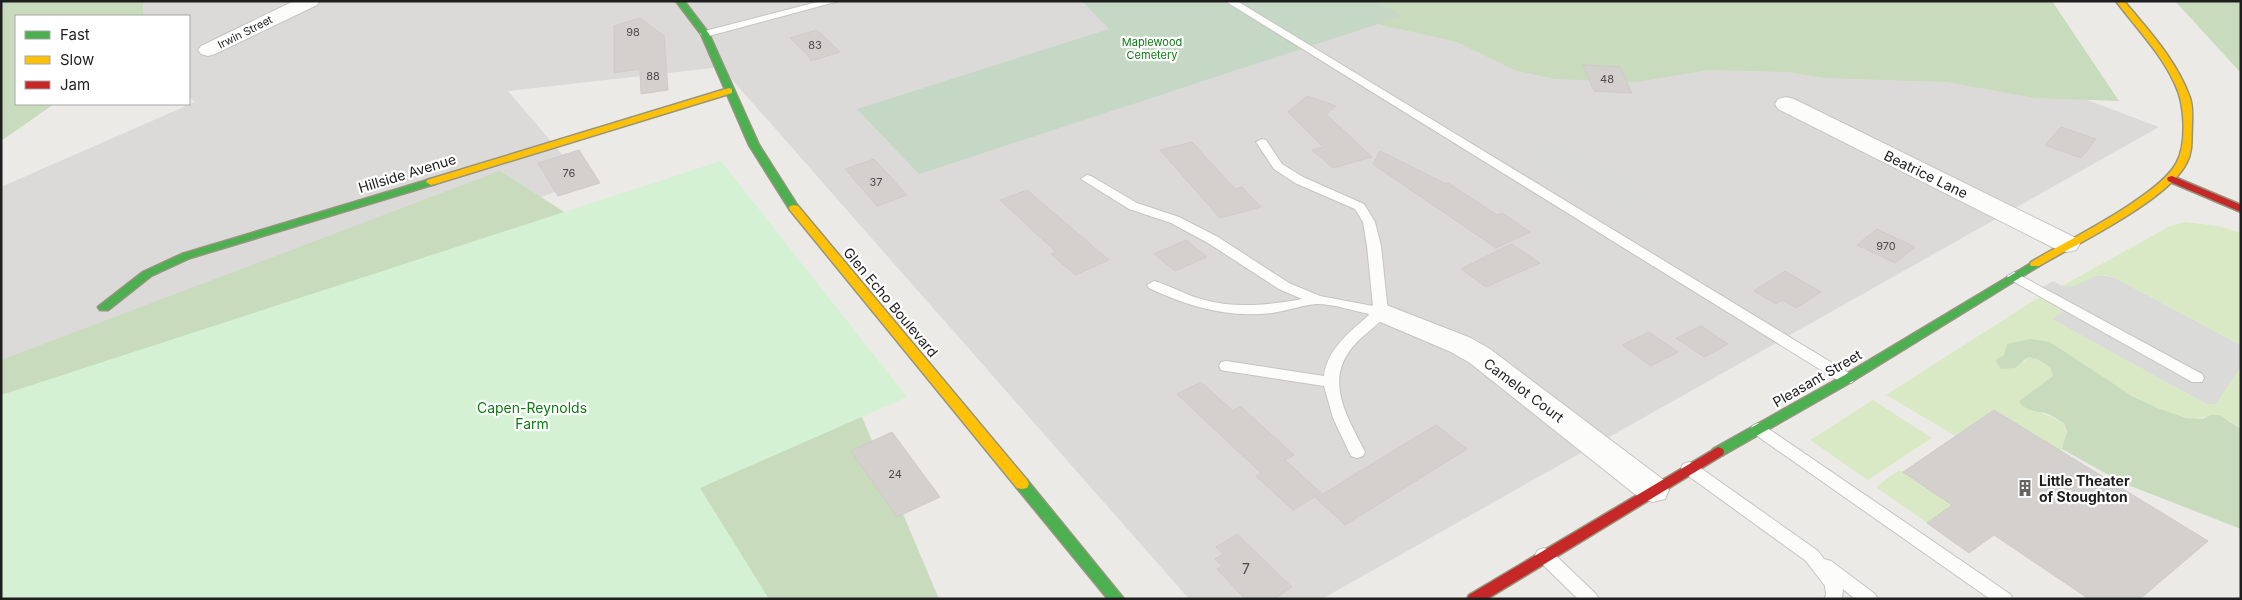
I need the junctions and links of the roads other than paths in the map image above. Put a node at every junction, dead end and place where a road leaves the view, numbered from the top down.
1 (310, 1) edge
2 (680, 1) edge
3 (834, 1) edge
4 (1230, 1) edge
5 (2120, 1) edge
6 (705, 34) junction
7 (208, 50) dead end
8 (729, 90) junction
9 (1786, 104) dead end
10 (1262, 142) dead end
11 (2172, 178) junction
12 (1087, 179) dead end
13 (2241, 209) edge
14 (2067, 244) junction
15 (2014, 276) junction
16 (1154, 285) dead end
17 (1318, 300) junction
18 (104, 307) dead end
19 (1381, 312) junction
20 (1226, 366) dead end
21 (2197, 378) dead end
22 (1847, 379) junction
23 (1330, 382) junction
24 (1758, 429) junction
25 (1357, 452) dead end
26 (1689, 468) junction
27 (1653, 490) junction
28 (1544, 555) junction
29 (1812, 556) junction
30 (1117, 599) edge
31 (1474, 599) edge
32 (1590, 599) edge
33 (1832, 599) edge
34 (1869, 599) edge
35 (2004, 599) edge

1 - 7 street, Irwin Street
2 - 6 street, Glen Echo Boulevard
3 - 6 lane
4 - 22 lane
5 - 11 street
6 - 8 street, Glen Echo Boulevard
8 - 18 street, Hillside Avenue
8 - 30 street, Glen Echo Boulevard
9 - 14 street, Beatrice Lane
10 - 19 lane
11 - 13 street
11 - 14 street, Pleasant Street
12 - 17 lane
14 - 15 street, Pleasant Street
15 - 21 lane
15 - 22 street, Pleasant Street
16 - 17 lane
17 - 19 lane
19 - 23 lane
19 - 27 street, Camelot Court
20 - 23 lane
22 - 24 street, Pleasant Street
23 - 25 lane
24 - 26 street, Pleasant Street
24 - 35 lane
26 - 27 street, Pleasant Street
26 - 29 lane
27 - 28 street, Pleasant Street
28 - 31 street, Pleasant Street
28 - 32 lane
29 - 33 lane
29 - 34 lane

